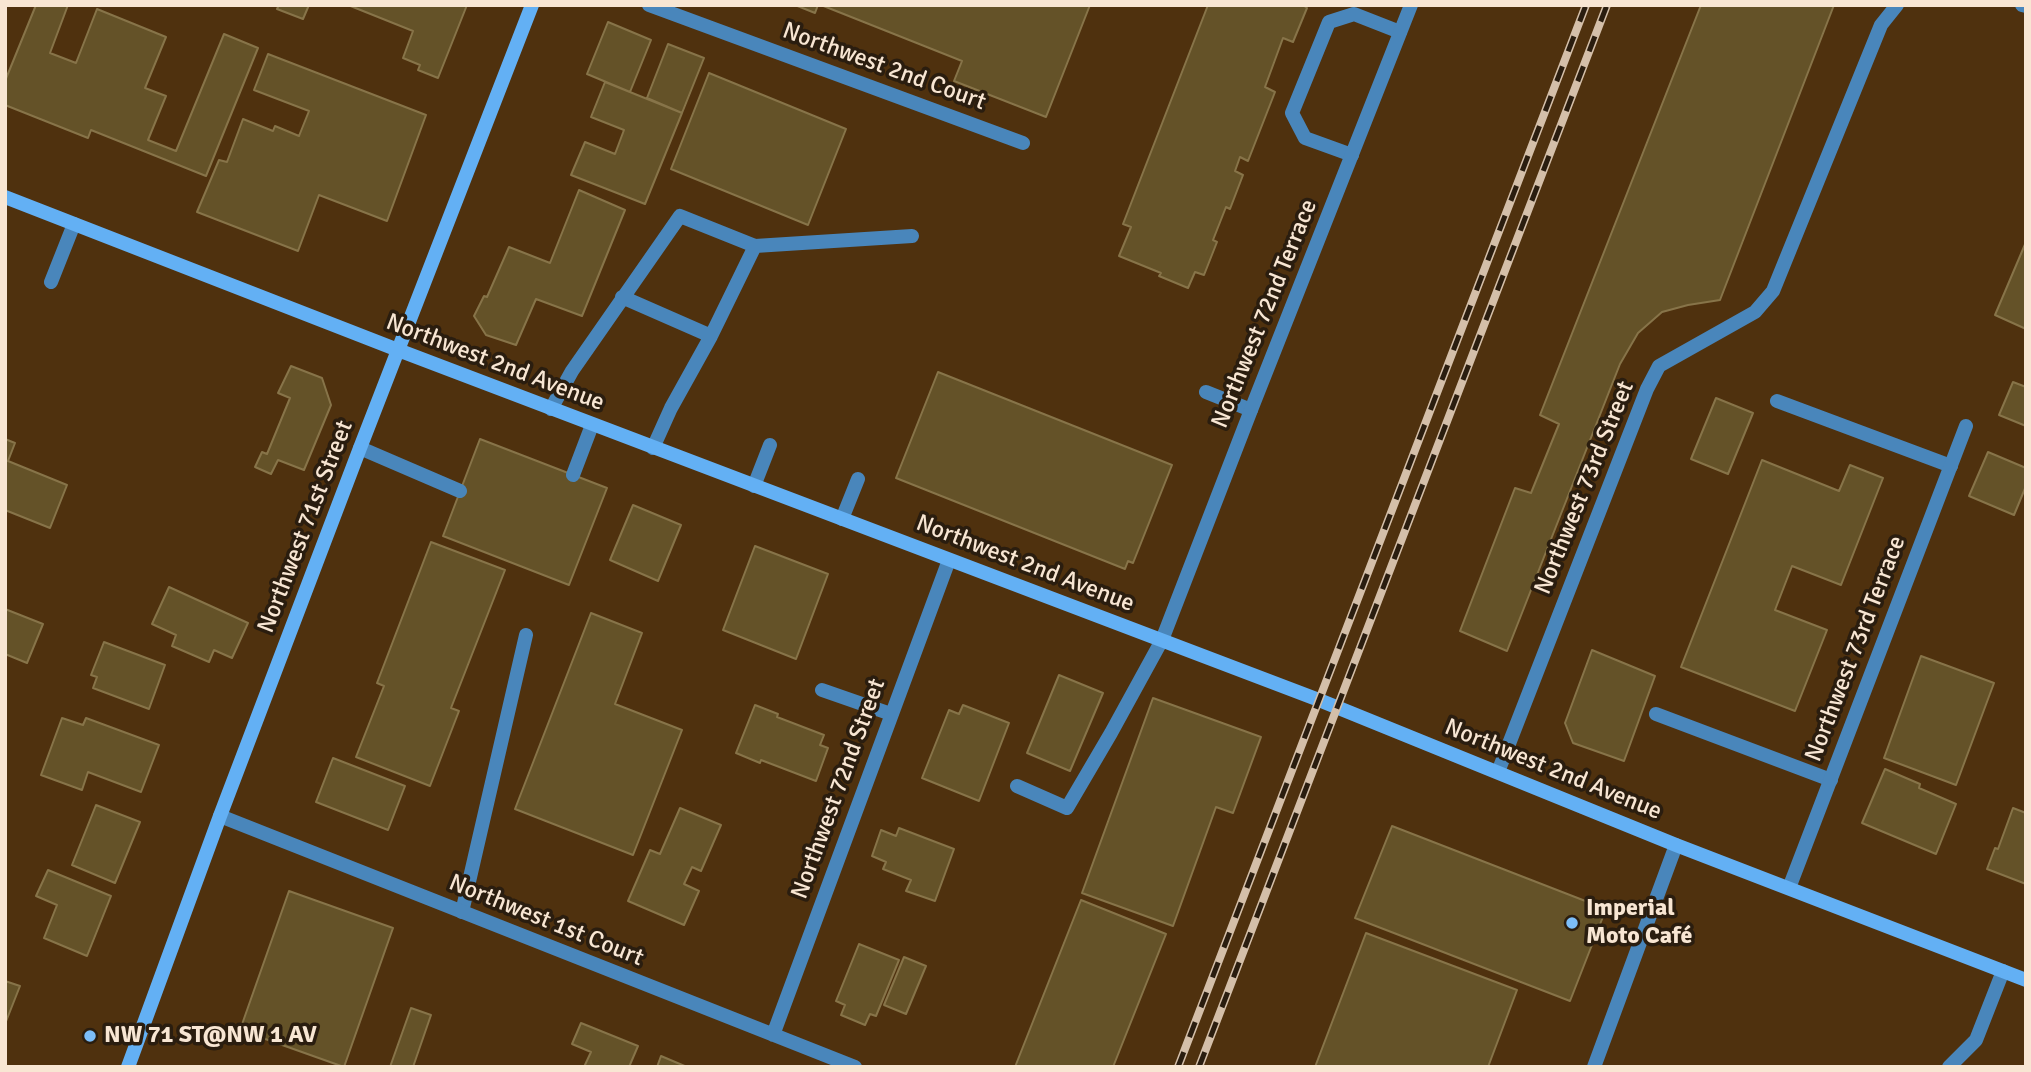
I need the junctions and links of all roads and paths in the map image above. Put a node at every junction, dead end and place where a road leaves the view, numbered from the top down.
1 (532, 5) edge
2 (649, 5) edge
3 (1411, 5) edge
4 (1896, 5) edge
5 (1400, 32) junction
6 (1024, 143) dead end
7 (1352, 155) junction
8 (6, 198) edge
9 (74, 224) junction
10 (912, 236) dead end
11 (755, 246) junction
12 (51, 282) dead end
13 (622, 298) junction
14 (711, 336) junction
15 (398, 350) junction
16 (1206, 392) dead end
17 (1777, 401) dead end
18 (551, 409) junction
19 (1251, 410) junction
20 (592, 425) junction
21 (1966, 426) dead end
22 (771, 445) dead end
23 (653, 447) junction
24 (360, 448) junction
25 (1951, 466) junction
26 (573, 475) dead end
27 (858, 479) dead end
28 (754, 486) junction
29 (460, 491) dead end
30 (842, 519) junction
31 (949, 560) junction
32 (526, 635) dead end
33 (1163, 640) junction
34 (822, 690) dead end
35 (891, 714) junction
36 (1656, 714) dead end
37 (1498, 772) junction
38 (1831, 780) junction
39 (1017, 786) dead end
40 (220, 817) junction
41 (1676, 845) junction
42 (1789, 888) junction
43 (462, 912) junction
44 (2003, 971) junction
45 (2026, 980) edge
46 (772, 1035) junction
47 (128, 1067) edge
48 (855, 1067) edge
49 (1594, 1067) edge
50 (1949, 1067) edge

1 - 15 street, Northwest 71st Street
2 - 6 street, Northwest 2nd Court
3 - 5 street, Northwest 72nd Terrace
4 - 37 street, Northwest 73rd Street
5 - 7 street, Northwest 72nd Terrace
5 - 7 street
7 - 19 street, Northwest 72nd Terrace
8 - 9 street, Northwest 2nd Avenue
9 - 12 street
9 - 15 street, Northwest 2nd Avenue
10 - 11 street
11 - 13 street
11 - 14 street
13 - 14 street
13 - 18 street
14 - 23 street
15 - 18 street, Northwest 2nd Avenue
15 - 24 street, Northwest 71st Street
16 - 19 street
17 - 25 street
18 - 20 street, Northwest 2nd Avenue
19 - 33 street, Northwest 72nd Terrace
20 - 23 street, Northwest 2nd Avenue
20 - 26 street
21 - 25 street, Northwest 73rd Terrace
22 - 28 street
23 - 28 street, Northwest 2nd Avenue
24 - 29 street
24 - 40 street, Northwest 71st Street
25 - 38 street, Northwest 73rd Terrace
27 - 30 street
28 - 30 street, Northwest 2nd Avenue
30 - 31 street, Northwest 2nd Avenue
31 - 33 street, Northwest 2nd Avenue
31 - 35 street, Northwest 72nd Street
32 - 43 street
33 - 37 street, Northwest 2nd Avenue
33 - 39 street, Northwest 72nd Terrace
34 - 35 street
35 - 46 street, Northwest 72nd Street
36 - 38 street
37 - 41 street, Northwest 2nd Avenue
38 - 42 street, Northwest 73rd Terrace
40 - 43 street, Northwest 1st Court
40 - 47 street, Northwest 71st Street
41 - 42 street, Northwest 2nd Avenue
41 - 49 street
42 - 44 street, Northwest 2nd Avenue
43 - 46 street, Northwest 1st Court
44 - 45 street, Northwest 2nd Avenue
44 - 50 street
46 - 48 street, Northwest 1st Court

